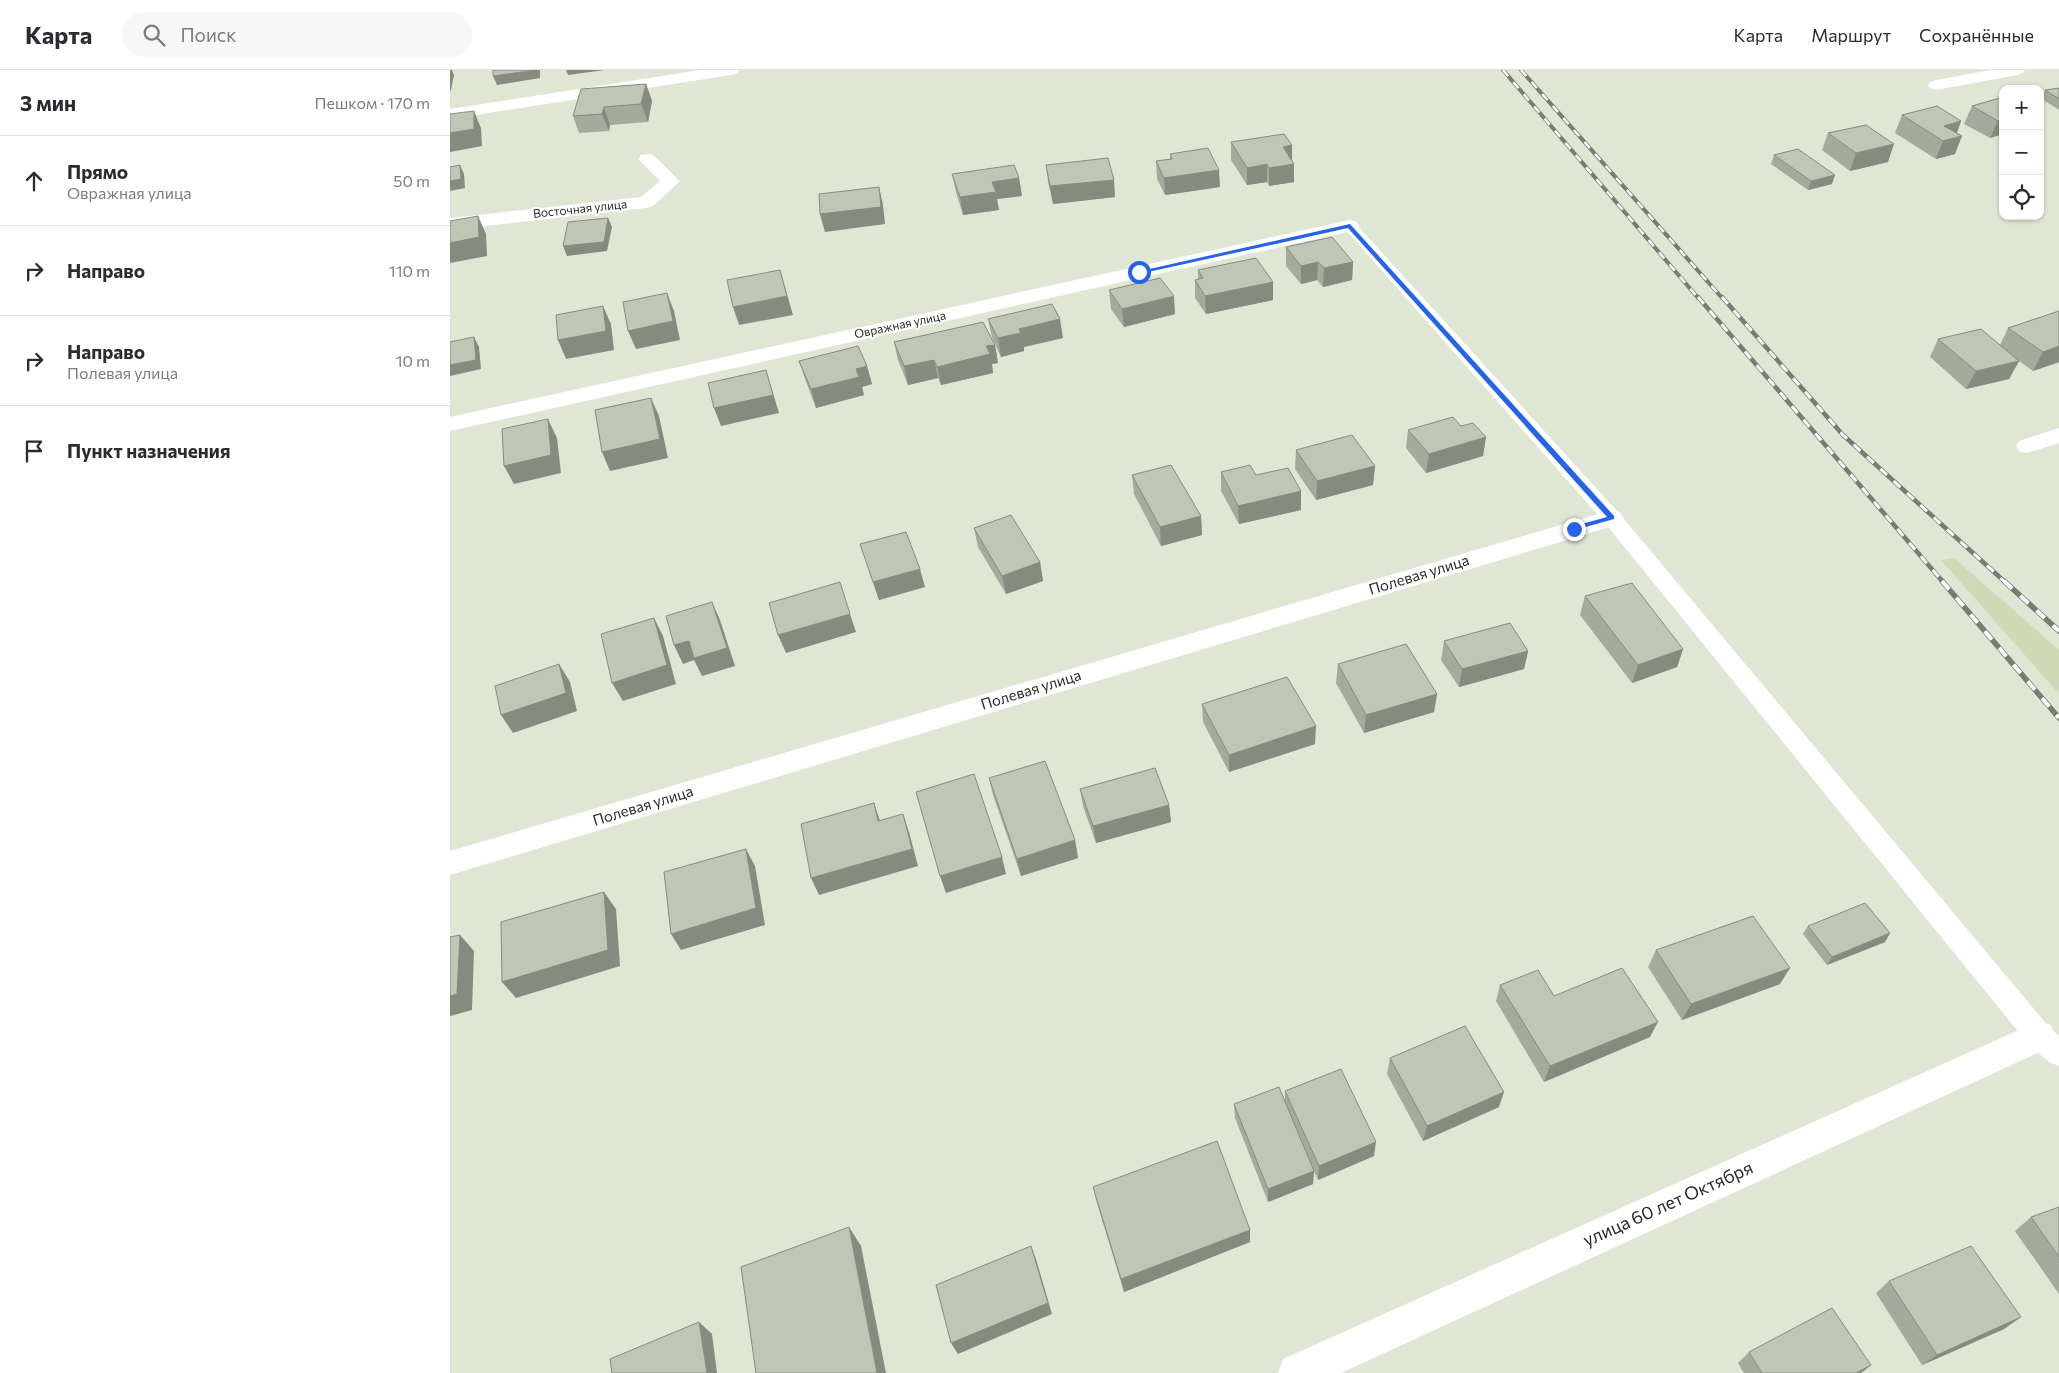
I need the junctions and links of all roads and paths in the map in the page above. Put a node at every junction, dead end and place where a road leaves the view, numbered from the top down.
1 (731, 70) edge
2 (2017, 70) edge
3 (1936, 85) dead end
4 (450, 114) edge
5 (647, 159) dead end
6 (450, 224) edge
7 (1350, 226) joint
8 (450, 424) edge
9 (2059, 435) edge
10 (2027, 446) dead end
11 (1612, 518) junction
12 (450, 863) edge
13 (2049, 1044) edge
14 (1297, 1373) edge

1 - 4 street
2 - 3 street
5 - 6 street, Восточная улица
7 - 8 street, Овражная улица
7 - 11 lane
9 - 10 street
11 - 12 street, Полевая улица
11 - 13 lane
13 - 14 street, улица 60 лет Октября

